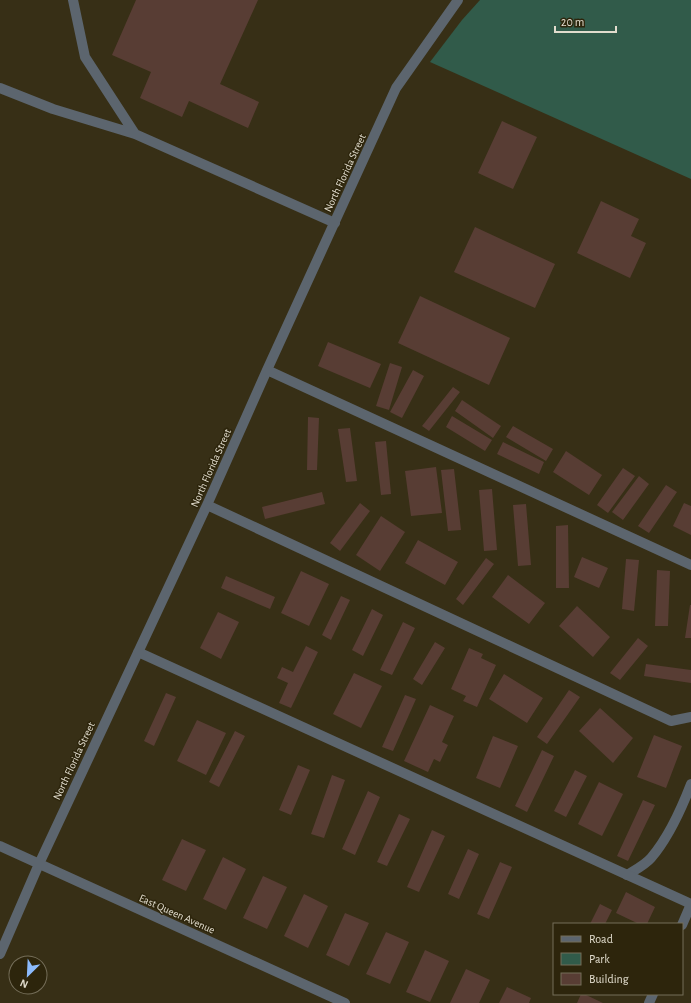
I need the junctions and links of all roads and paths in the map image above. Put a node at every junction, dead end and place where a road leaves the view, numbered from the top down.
1 (73, 0) edge
2 (458, 0) edge
3 (0, 88) edge
4 (136, 134) junction
5 (335, 223) junction
6 (267, 370) junction
7 (207, 505) junction
8 (691, 565) edge
9 (138, 652) junction
10 (691, 717) edge
11 (691, 784) edge
12 (0, 846) edge
13 (40, 864) junction
14 (628, 875) junction
15 (691, 904) edge
16 (683, 923) edge
17 (0, 954) edge
18 (345, 1003) edge

1 - 4 street
2 - 5 street, North Florida Street
3 - 4 street
4 - 5 street
5 - 6 street, North Florida Street
6 - 7 street, North Florida Street
6 - 8 street
7 - 9 street, North Florida Street
7 - 10 street
9 - 13 street, North Florida Street
9 - 14 street
11 - 14 street
12 - 13 street, East Queen Avenue
13 - 17 street, North Florida Street
13 - 18 street, East Queen Avenue
14 - 15 street
15 - 16 street

